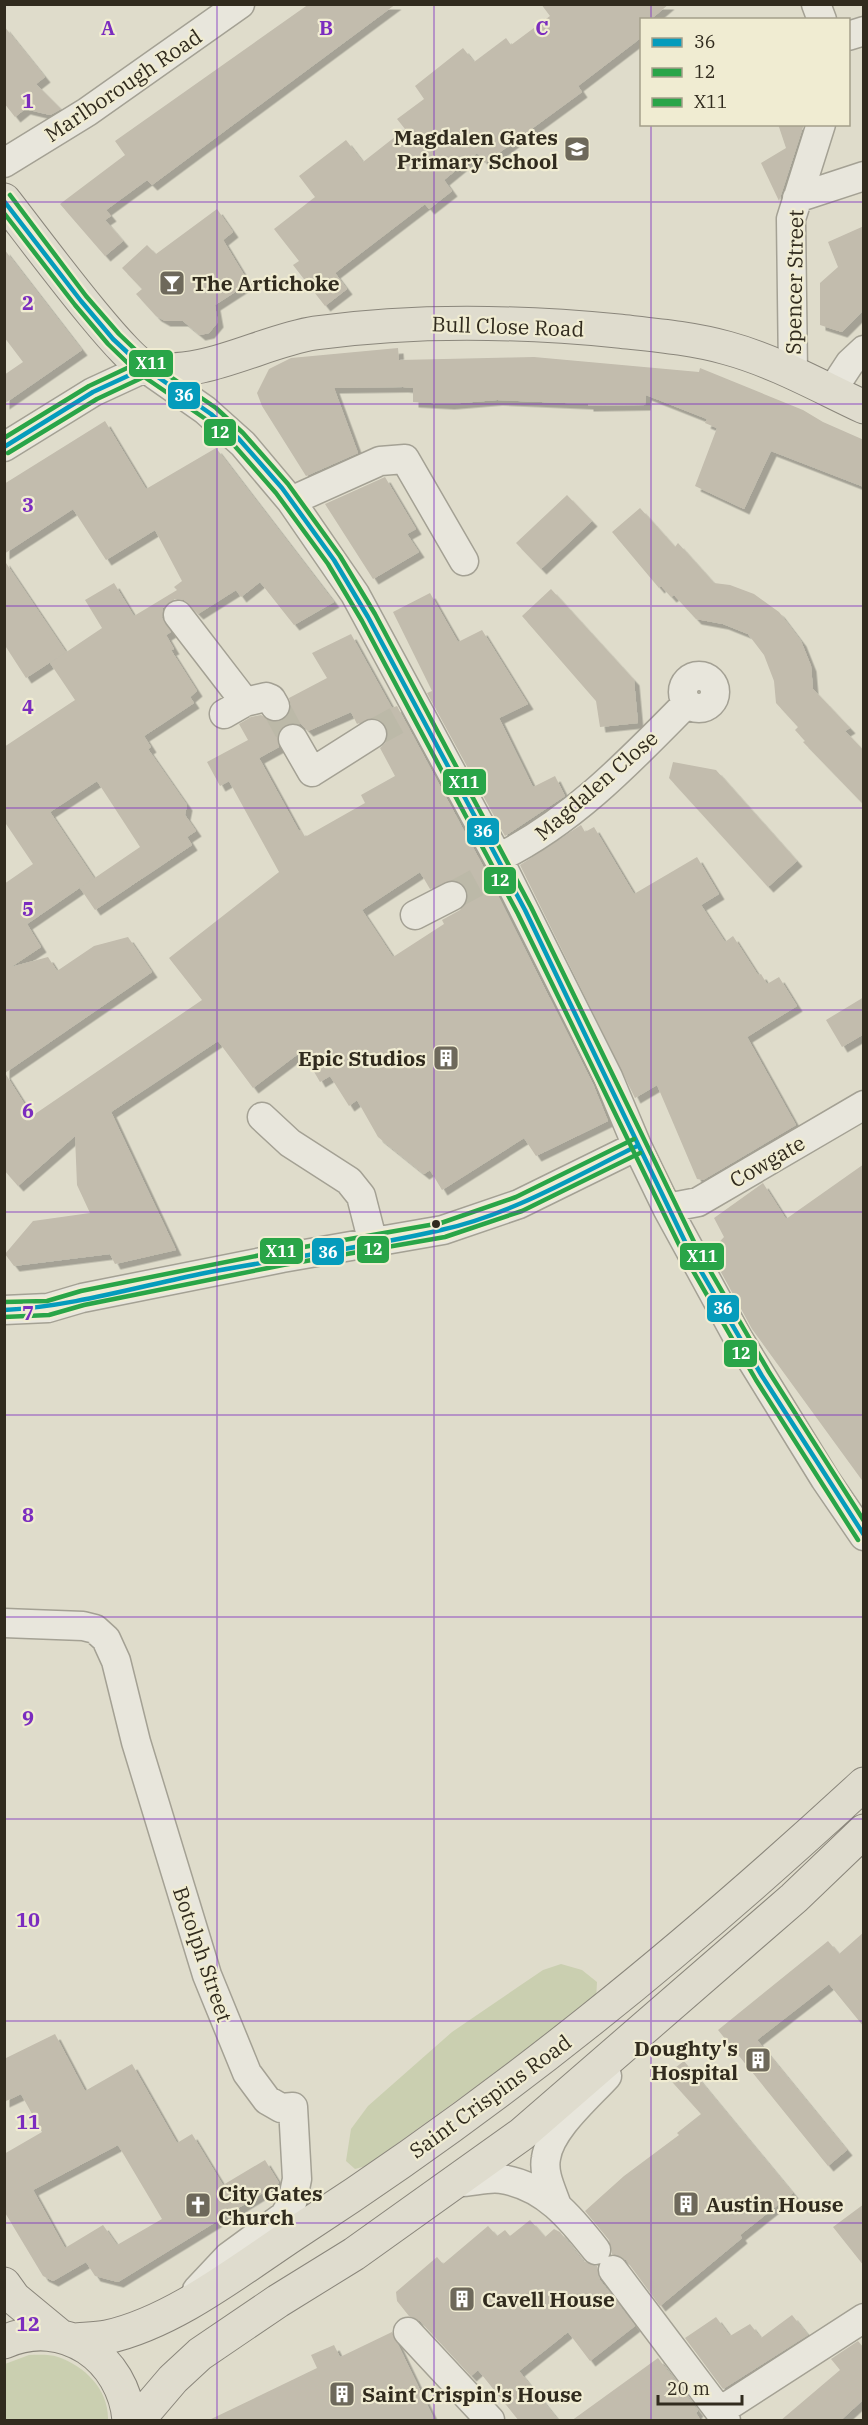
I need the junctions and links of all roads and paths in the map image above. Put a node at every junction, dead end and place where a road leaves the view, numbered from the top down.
1 (240, 4) edge
2 (820, 126) edge
3 (4, 163) edge
4 (864, 176) edge
5 (797, 198) junction
6 (4, 200) edge
7 (864, 350) edge
8 (145, 368) junction
9 (793, 372) junction
10 (831, 392) junction
11 (864, 408) edge
12 (4, 447) edge
13 (291, 501) junction
14 (464, 561) dead end
15 (178, 615) dead end
16 (687, 703) dead end
17 (275, 706) dead end
18 (372, 734) tunnel mouth
19 (293, 739) tunnel mouth
20 (495, 868) junction
21 (452, 896) tunnel mouth
22 (415, 915) dead end
23 (864, 1105) edge
24 (262, 1117) dead end
25 (637, 1146) junction
26 (667, 1208) junction
27 (373, 1243) junction
28 (4, 1310) edge
29 (37, 1310) junction
30 (4, 1325) edge
31 (864, 1536) edge
32 (4, 1623) edge
33 (864, 1784) edge
34 (864, 1831) edge
35 (668, 2010) junction
36 (459, 2182) junction
37 (556, 2203) junction
38 (4, 2284) edge
39 (184, 2305) junction
40 (864, 2318) edge
41 (408, 2332) dead end
42 (67, 2338) junction
43 (4, 2342) edge
44 (723, 2416) edge
45 (129, 2421) edge
46 (138, 2421) edge
47 (490, 2421) edge

1 - 3 street, Marlborough Road
2 - 5 street, Spencer Street
4 - 5 street
5 - 9 street, Spencer Street
6 - 8 main road
7 - 10 street
8 - 9 main road, Bull Close Road
8 - 12 street
8 - 13 street
9 - 10 main road, Bull Close Road
10 - 11 main road, Bull Close Road
13 - 14 street
13 - 20 street
15 - 17 street
16 - 20 street, Magdalen Close
18 - 19 street
20 - 25 street
21 - 22 street
23 - 26 street, Cowgate
24 - 27 street
25 - 26 street
25 - 27 street
26 - 31 street
27 - 29 street
28 - 29 street
29 - 30 street
32 - 39 street, Botolph Street
33 - 39 main road, Saint Crispins Road
34 - 35 main road, Saint Crispins Road
35 - 36 main road, Saint Crispins Road
35 - 37 street
36 - 37 street
36 - 46 main road, Saint Crispins Road
37 - 44 street
38 - 42 main road
39 - 42 main road, Saint Crispins Road
40 - 44 street
41 - 47 street
42 - 43 main road, Saint Crispins Road
42 - 45 main road, Saint Crispins Road

